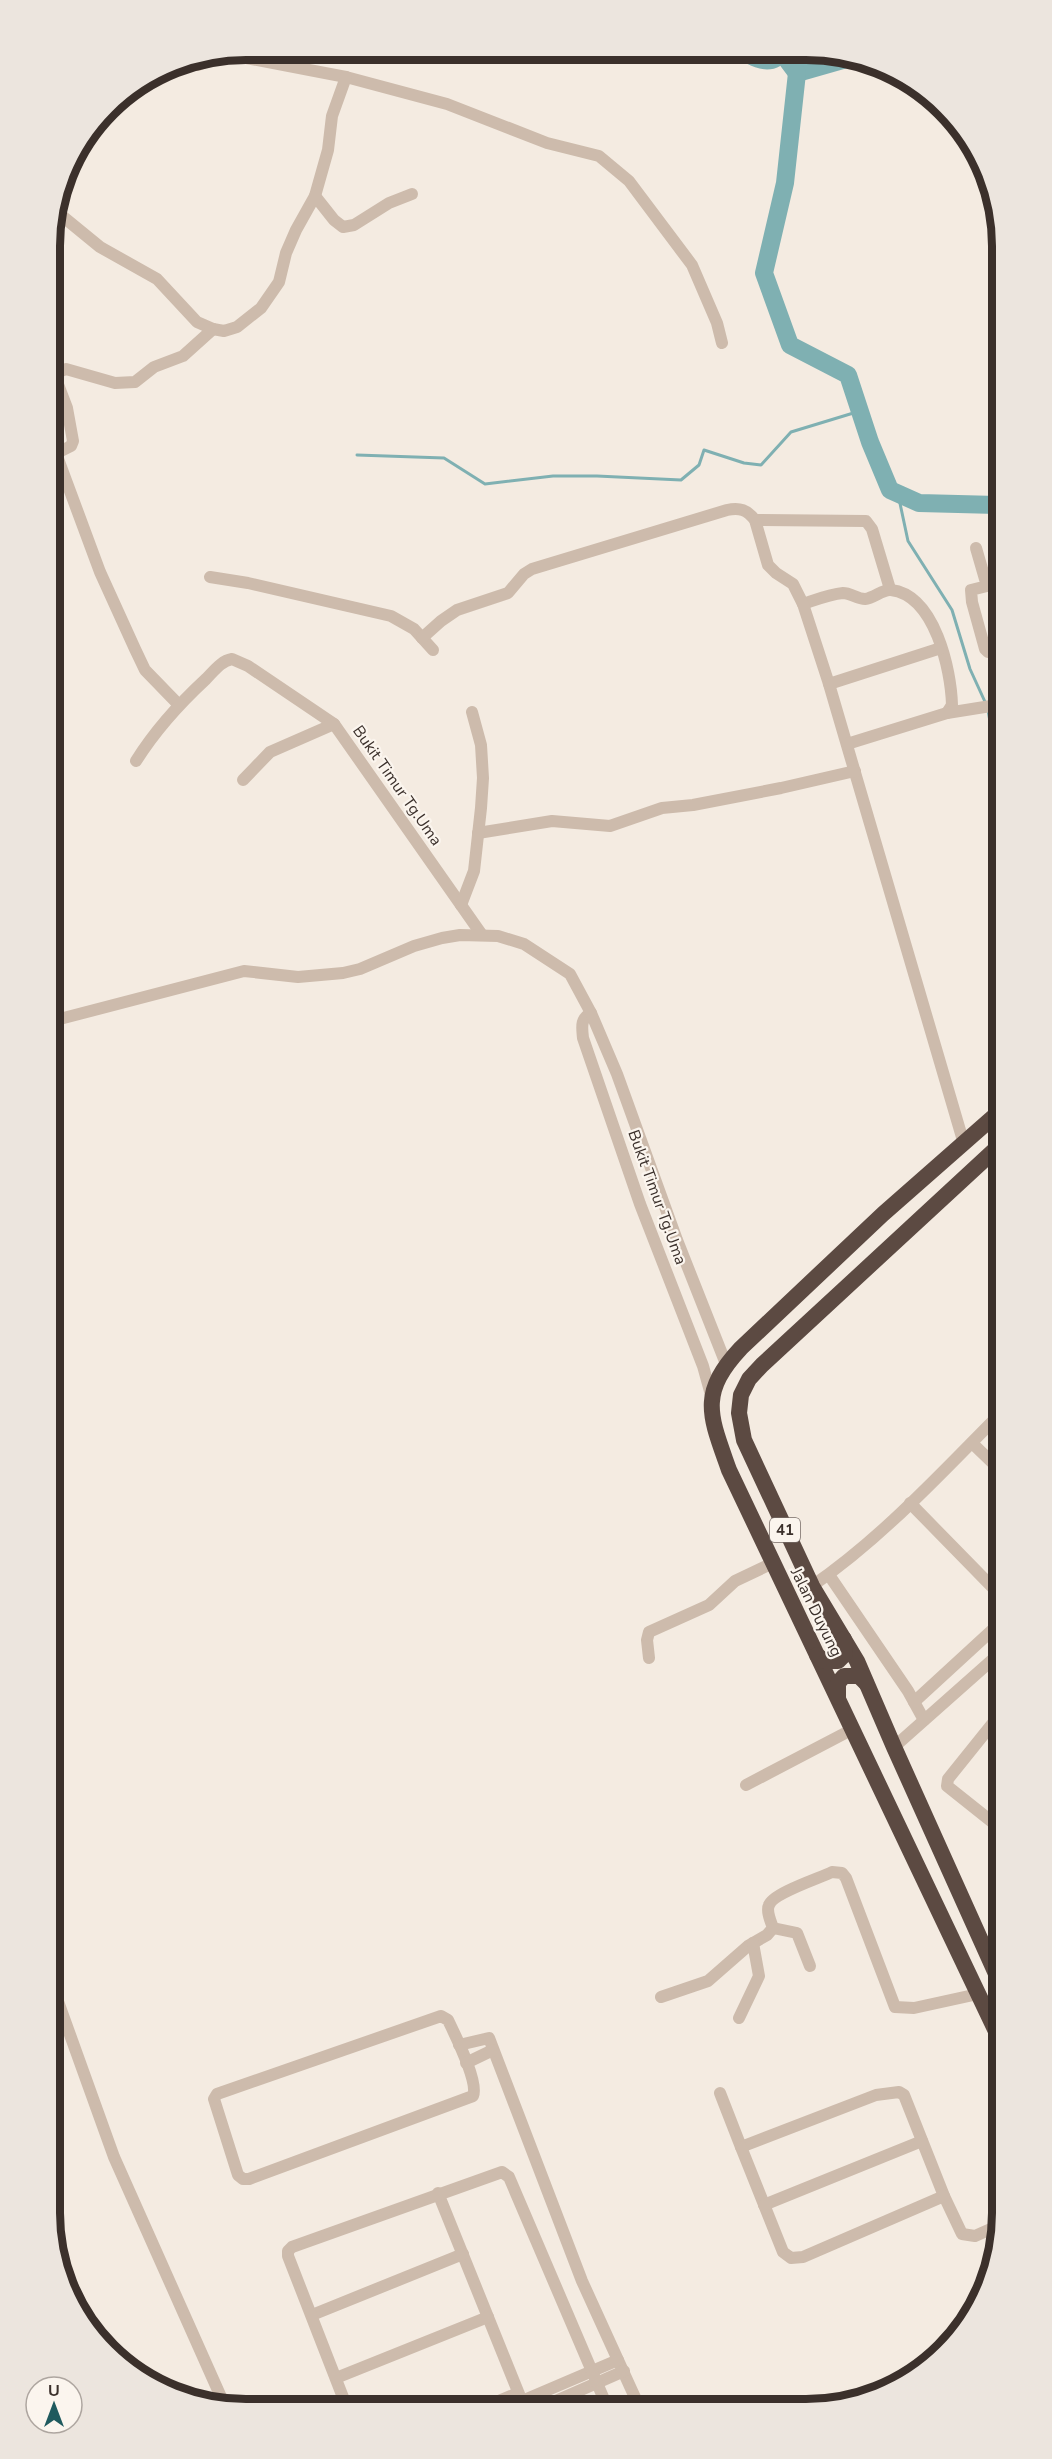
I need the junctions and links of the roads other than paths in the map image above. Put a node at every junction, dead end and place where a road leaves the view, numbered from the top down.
1 (258, 60) edge
2 (346, 76) junction
3 (412, 194) dead end
4 (315, 196) junction
5 (63, 217) edge
6 (213, 329) junction
7 (722, 343) dead end
8 (60, 371) edge
9 (60, 392) edge
10 (60, 452) edge
11 (60, 464) edge
12 (755, 520) junction
13 (976, 548) dead end
14 (210, 577) dead end
15 (890, 589) junction
16 (802, 604) junction
17 (422, 638) junction
18 (941, 648) junction
19 (433, 650) dead end
20 (992, 651) edge
21 (829, 684) junction
22 (178, 704) junction
23 (992, 706) edge
24 (472, 712) dead end
25 (947, 713) junction
26 (334, 724) junction
27 (846, 744) junction
28 (136, 761) dead end
29 (855, 771) junction
30 (243, 780) dead end
31 (478, 833) junction
32 (461, 905) junction
33 (482, 935) junction
34 (591, 1013) junction
35 (60, 1019) edge
36 (992, 1118) edge
37 (969, 1139) junction
38 (992, 1143) edge
39 (992, 1152) edge
40 (726, 1364) junction
41 (711, 1395) junction
42 (992, 1422) edge
43 (972, 1443) junction
44 (992, 1462) edge
45 (910, 1503) junction
46 (773, 1563) junction
47 (829, 1575) junction
48 (812, 1586) junction
49 (992, 1587) edge
50 (992, 1630) edge
51 (844, 1639) junction
52 (817, 1655) junction
53 (649, 1658) dead end
54 (992, 1661) edge
55 (866, 1683) junction
56 (839, 1698) junction
57 (914, 1702) junction
58 (924, 1720) junction
59 (992, 1723) edge
60 (854, 1729) junction
61 (894, 1748) junction
62 (746, 1785) dead end
63 (992, 1820) edge
64 (773, 1928) junction
65 (753, 1943) junction
66 (992, 1965) edge
67 (810, 1966) dead end
68 (978, 1994) junction
69 (661, 1997) dead end
70 (60, 2007) edge
71 (740, 2018) dead end
72 (992, 2023) edge
73 (491, 2044) junction
74 (459, 2045) junction
75 (466, 2063) junction
76 (720, 2093) dead end
77 (922, 2141) junction
78 (741, 2147) junction
79 (438, 2193) junction
80 (944, 2196) junction
81 (764, 2205) junction
82 (991, 2228) edge
83 (462, 2254) junction
84 (312, 2315) junction
85 (488, 2317) junction
86 (621, 2366) junction
87 (592, 2372) junction
88 (336, 2378) junction
89 (597, 2385) junction
90 (557, 2386) junction
91 (221, 2397) edge
92 (563, 2398) joint
93 (344, 2399) edge
94 (521, 2399) edge
95 (604, 2399) edge
96 (636, 2399) edge

1 - 2 street
2 - 4 street
2 - 7 street
3 - 4 street
4 - 6 street
5 - 6 street
6 - 8 street
9 - 10 street
11 - 22 street
12 - 15 street
12 - 16 street
12 - 17 street
13 - 20 street
14 - 17 street
15 - 16 street
15 - 18 street
16 - 21 street
17 - 19 street
18 - 21 street
18 - 25 street
21 - 27 street
22 - 26 street, Bukit Timur Tg.Uma
22 - 28 street, Bukit Timur Tg.Uma
23 - 25 street
24 - 31 street
25 - 27 street
26 - 30 street
26 - 32 street, Bukit Timur Tg.Uma
27 - 29 street
29 - 31 street
29 - 37 street
31 - 32 street
32 - 33 street, Bukit Timur Tg.Uma
33 - 34 street, Bukit Timur Tg.Uma
33 - 35 street
34 - 40 street, Bukit Timur Tg.Uma
34 - 41 street, Bukit Timur Tg.Uma
36 - 37 highway
37 - 38 highway
37 - 40 highway
39 - 48 highway, Jalan Duyung / 41
40 - 41 highway
41 - 46 highway, Jalan Duyung / 41
42 - 43 street
43 - 44 street
43 - 45 street
45 - 47 street
45 - 49 street
46 - 52 highway, Jalan Duyung / 41
46 - 53 street
47 - 48 street
47 - 57 street
48 - 51 highway, Jalan Duyung / 41
50 - 57 street
51 - 52 highway
51 - 55 highway, Jalan Duyung / 41
52 - 56 highway, Jalan Duyung / 41
54 - 58 street
55 - 56 highway
55 - 61 highway, Jalan Duyung / 41
56 - 60 highway, Jalan Duyung / 41
57 - 58 street
58 - 61 street
59 - 63 street
60 - 62 street
60 - 68 highway, Jalan Duyung / 41
61 - 66 highway, Jalan Duyung / 41
64 - 65 street
64 - 67 street
64 - 68 street
65 - 69 street
65 - 71 street
68 - 72 highway, Jalan Duyung / 41
70 - 91 street
73 - 74 street
73 - 75 street
73 - 86 street
74 - 75 street
74 - 75 street
76 - 78 street
77 - 78 street
77 - 80 street
77 - 81 street
78 - 81 street
79 - 83 street
79 - 84 street
79 - 87 street
80 - 81 street
80 - 82 street
83 - 84 street
83 - 85 street
84 - 88 street
85 - 88 street
85 - 94 street
86 - 87 street
86 - 89 street
86 - 96 street
87 - 89 street
87 - 90 street
88 - 93 street
89 - 92 street
89 - 95 street
90 - 92 street
90 - 94 street

